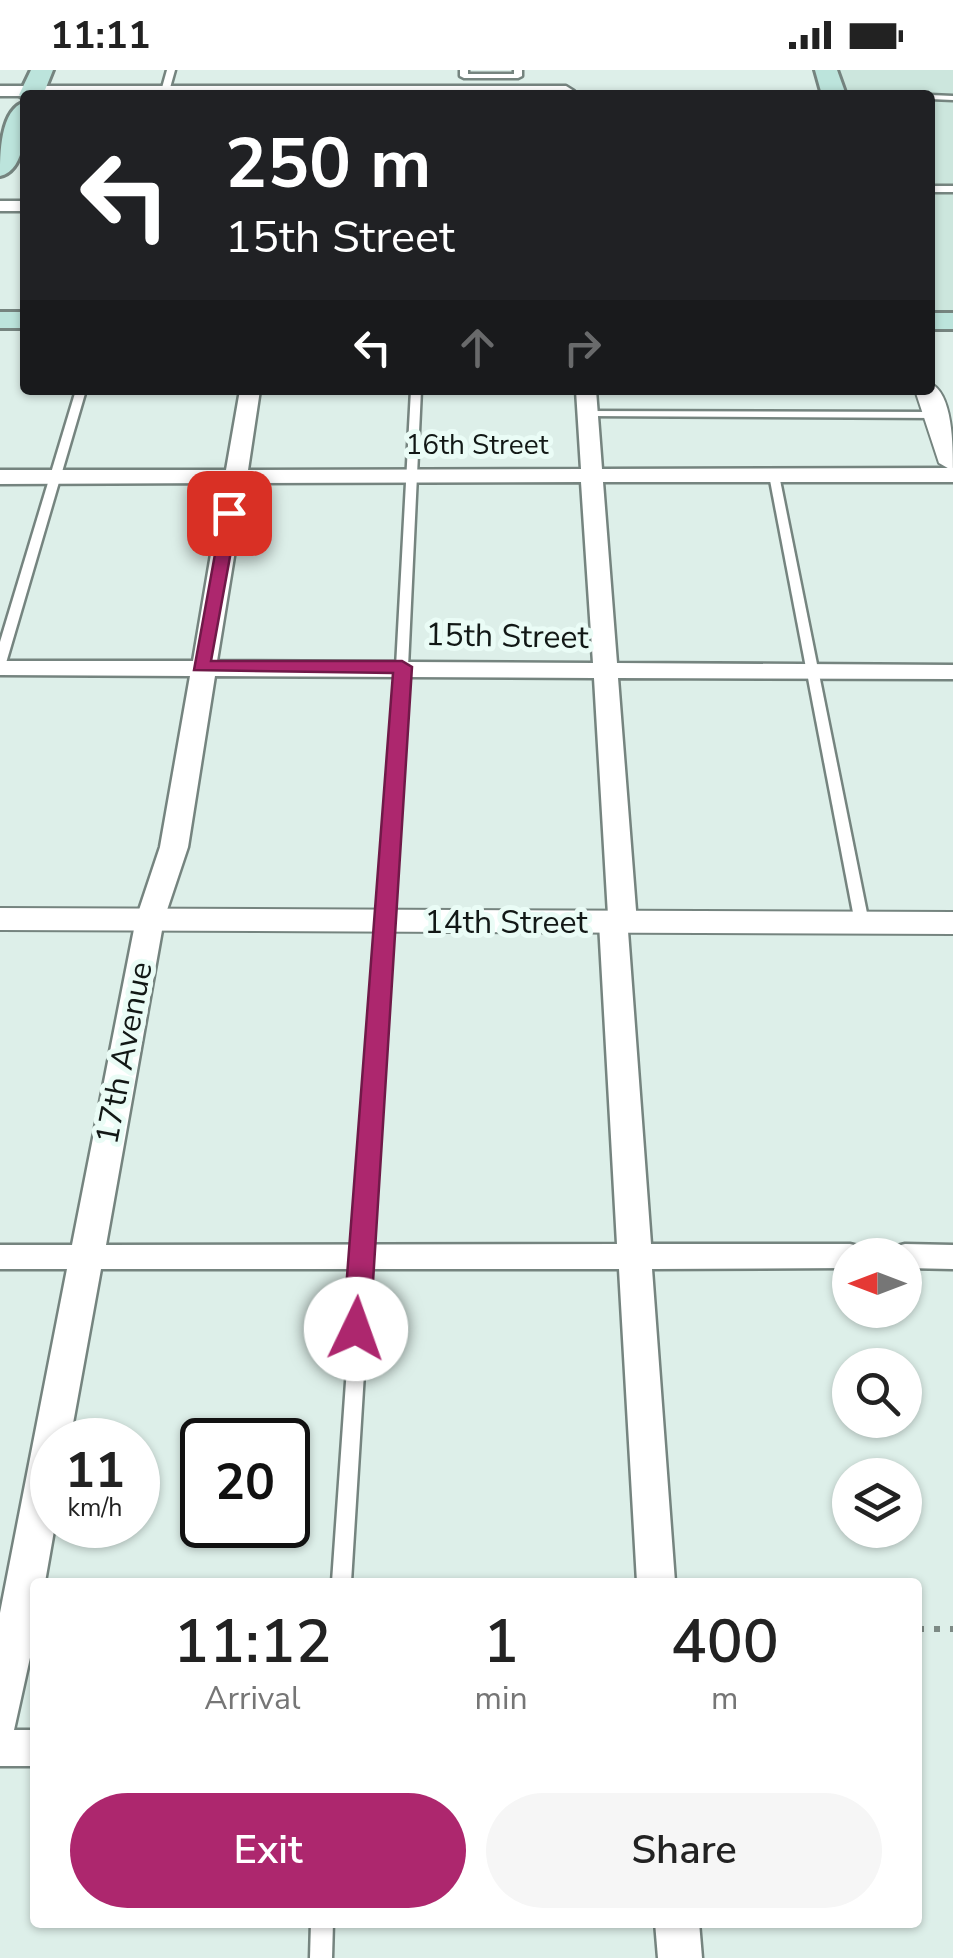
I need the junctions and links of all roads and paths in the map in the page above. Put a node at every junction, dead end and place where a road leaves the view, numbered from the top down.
1 (464, 70) edge
2 (518, 70) edge
3 (20, 122) edge
4 (0, 169) edge
5 (80, 395) edge
6 (249, 395) edge
7 (416, 395) edge
8 (586, 402) edge
9 (932, 402) edge
10 (953, 463) edge
11 (236, 475) junction
12 (411, 475) junction
13 (590, 475) junction
14 (774, 475) junction
15 (953, 475) edge
16 (56, 476) junction
17 (0, 477) edge
18 (0, 665) edge
19 (201, 666) junction
20 (402, 667) junction
21 (607, 670) junction
22 (811, 671) junction
23 (953, 672) edge
24 (0, 919) edge
25 (150, 919) junction
26 (384, 921) junction
27 (618, 923) junction
28 (862, 923) junction
29 (953, 923) edge
30 (636, 1255) junction
31 (361, 1256) junction
32 (832, 1256) edge
33 (922, 1256) edge
34 (0, 1257) edge
35 (953, 1257) edge
36 (86, 1258) junction
37 (342, 1578) edge
38 (656, 1578) edge
39 (922, 1629) edge
40 (953, 1629) edge
41 (0, 1716) edge
42 (0, 1748) edge
43 (30, 1748) edge
44 (322, 1928) edge
45 (678, 1928) edge
46 (320, 1958) edge
47 (680, 1958) edge

1 - 2 lane
3 - 4 main road
5 - 16 lane
6 - 11 street, 17th Avenue
7 - 12 lane
8 - 9 lane
8 - 13 street
9 - 10 street
11 - 12 street, 16th Street
11 - 16 street, 16th Street
11 - 19 street, 17th Avenue
12 - 13 street, 16th Street
12 - 20 lane
13 - 14 street, 16th Street
13 - 21 street
14 - 15 street, 16th Street
14 - 22 lane
16 - 17 street, 16th Street
16 - 18 lane
18 - 19 street, 15th Street
19 - 20 street, 15th Street
19 - 25 street, 17th Avenue
20 - 21 street, 15th Street
20 - 26 lane
21 - 22 street, 15th Street
21 - 27 street
22 - 23 street, 15th Street
22 - 28 lane
24 - 25 street, 14th Street
25 - 26 street, 14th Street
25 - 36 street, 17th Avenue
26 - 27 street, 14th Street
26 - 31 lane
27 - 28 street, 14th Street
27 - 30 street
28 - 29 street, 14th Street
30 - 31 street
30 - 32 street
30 - 38 street
31 - 36 street
31 - 37 lane
33 - 35 street
34 - 36 street
36 - 41 street, 17th Avenue
39 - 40 path
42 - 43 street
44 - 46 lane
45 - 47 street

